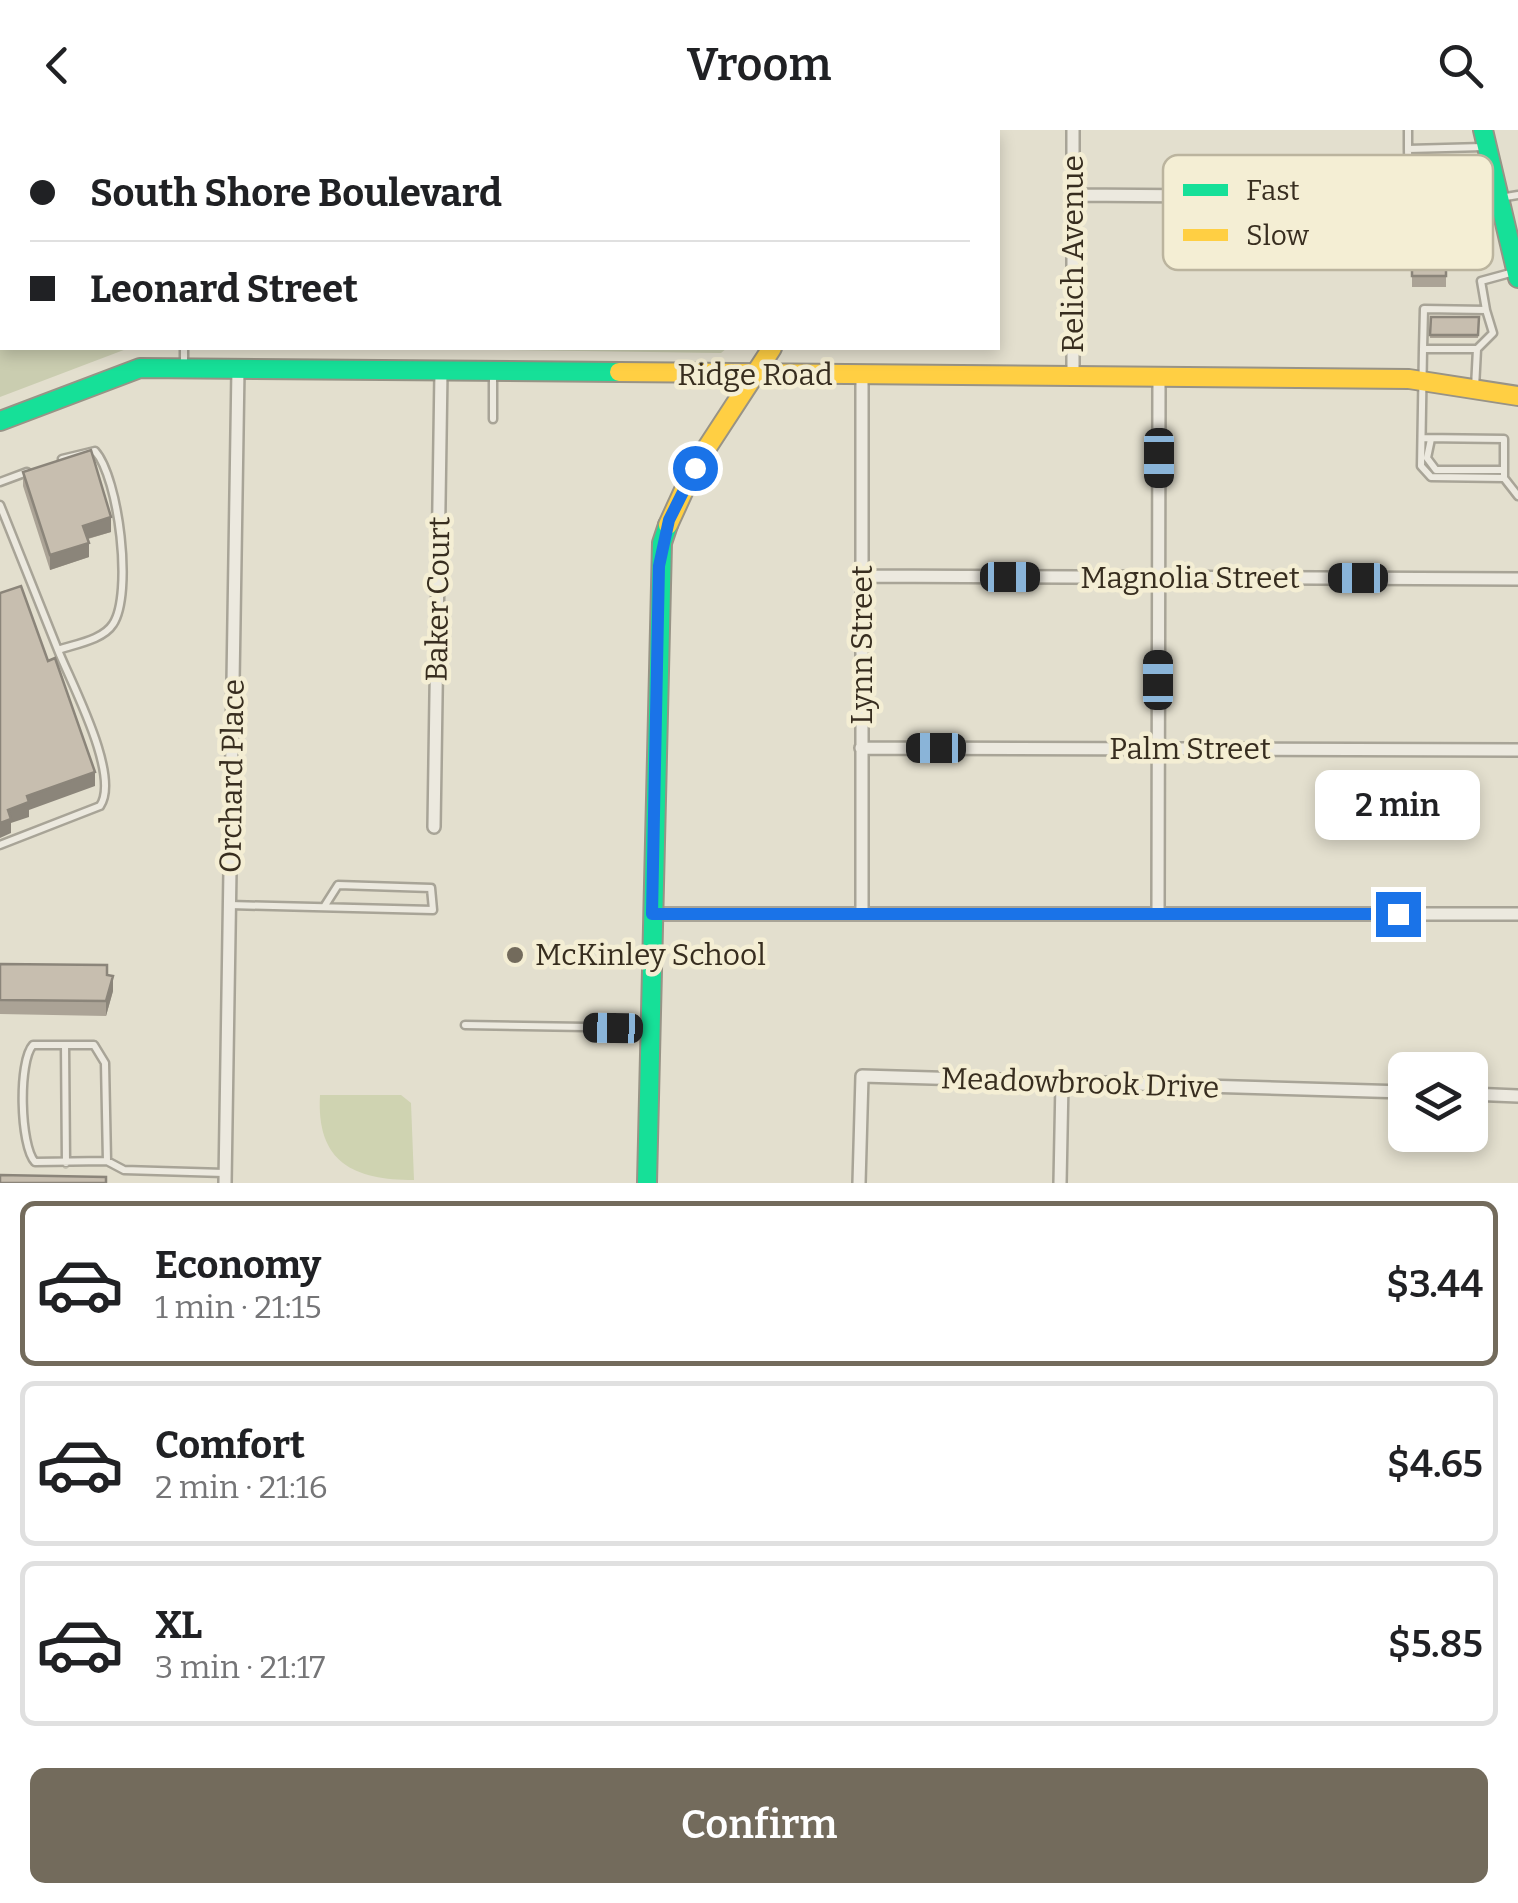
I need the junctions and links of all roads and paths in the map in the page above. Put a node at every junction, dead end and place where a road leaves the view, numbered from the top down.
1 (1073, 130) edge
2 (1408, 130) edge
3 (1485, 138) edge
4 (1408, 148) junction
5 (1408, 155) edge
6 (1493, 159) edge
7 (1073, 195) junction
8 (1163, 196) edge
9 (1510, 205) edge
10 (1513, 236) edge
11 (1517, 275) edge
12 (1486, 310) junction
13 (1423, 349) junction
14 (184, 350) edge
15 (771, 350) edge
16 (1477, 350) junction
17 (184, 368) junction
18 (238, 369) junction
19 (442, 372) junction
20 (493, 373) junction
21 (754, 375) junction
22 (862, 376) junction
23 (1073, 378) junction
24 (1160, 378) junction
25 (1424, 382) junction
26 (1475, 389) junction
27 (1518, 396) edge
28 (493, 419) dead end
29 (0, 421) edge
30 (1422, 438) junction
31 (1432, 438) junction
32 (51, 464) edge
33 (34, 470) edge
34 (1504, 474) junction
35 (0, 482) edge
36 (1518, 496) edge
37 (0, 505) edge
38 (862, 576) junction
39 (1159, 578) junction
40 (1518, 579) edge
41 (58, 650) junction
42 (861, 748) junction
43 (1158, 748) junction
44 (1518, 750) edge
45 (434, 827) dead end
46 (0, 845) edge
47 (229, 905) junction
48 (324, 906) junction
49 (652, 914) junction
50 (862, 914) junction
51 (1158, 914) junction
52 (1518, 914) edge
53 (464, 1025) dead end
54 (650, 1028) junction
55 (65, 1045) junction
56 (1062, 1082) junction
57 (1388, 1092) edge
58 (1488, 1095) edge
59 (1518, 1096) edge
60 (107, 1161) junction
61 (66, 1162) junction
62 (225, 1178) edge
63 (647, 1183) edge
64 (858, 1183) edge
65 (1060, 1183) edge

1 - 7 street, Relich Avenue
2 - 4 lane
3 - 4 lane
4 - 5 lane
6 - 9 street
7 - 8 street
7 - 23 street, Relich Avenue
9 - 10 street
10 - 11 street
11 - 12 lane
12 - 13 lane
12 - 16 lane
13 - 16 lane
13 - 25 lane
14 - 17 lane
15 - 21 street
16 - 26 lane
17 - 18 street, Ridge Road
17 - 29 street, Ridge Road
18 - 19 street, Ridge Road
18 - 47 street, Orchard Place
19 - 20 street, Ridge Road
19 - 45 street, Baker Court
20 - 21 street, Ridge Road
20 - 28 lane
21 - 22 street, Ridge Road
21 - 49 street
22 - 23 street, Ridge Road
22 - 38 street, Lynn Street
23 - 24 street, Ridge Road
24 - 25 street, Ridge Road
24 - 39 street
25 - 26 street, Ridge Road
25 - 30 lane
26 - 27 street, Ridge Road
30 - 31 lane
30 - 34 lane
31 - 34 lane
31 - 34 lane
32 - 41 lane
33 - 35 lane
34 - 36 lane
37 - 41 lane
38 - 39 street, Magnolia Street
38 - 42 street, Lynn Street
39 - 40 street, Magnolia Street
39 - 43 street
41 - 46 lane
42 - 43 street, Palm Street
42 - 50 street, Lynn Street
43 - 44 street, Palm Street
43 - 51 street
47 - 48 lane
47 - 62 street, Orchard Place
48 - 48 lane
49 - 50 street
49 - 54 street
50 - 51 street
51 - 52 street
53 - 54 lane
54 - 63 street
55 - 60 lane
55 - 61 lane
55 - 61 lane
56 - 57 street, Meadowbrook Drive
56 - 64 street, Meadowbrook Drive
56 - 65 street
58 - 59 street
60 - 61 lane
60 - 62 lane

